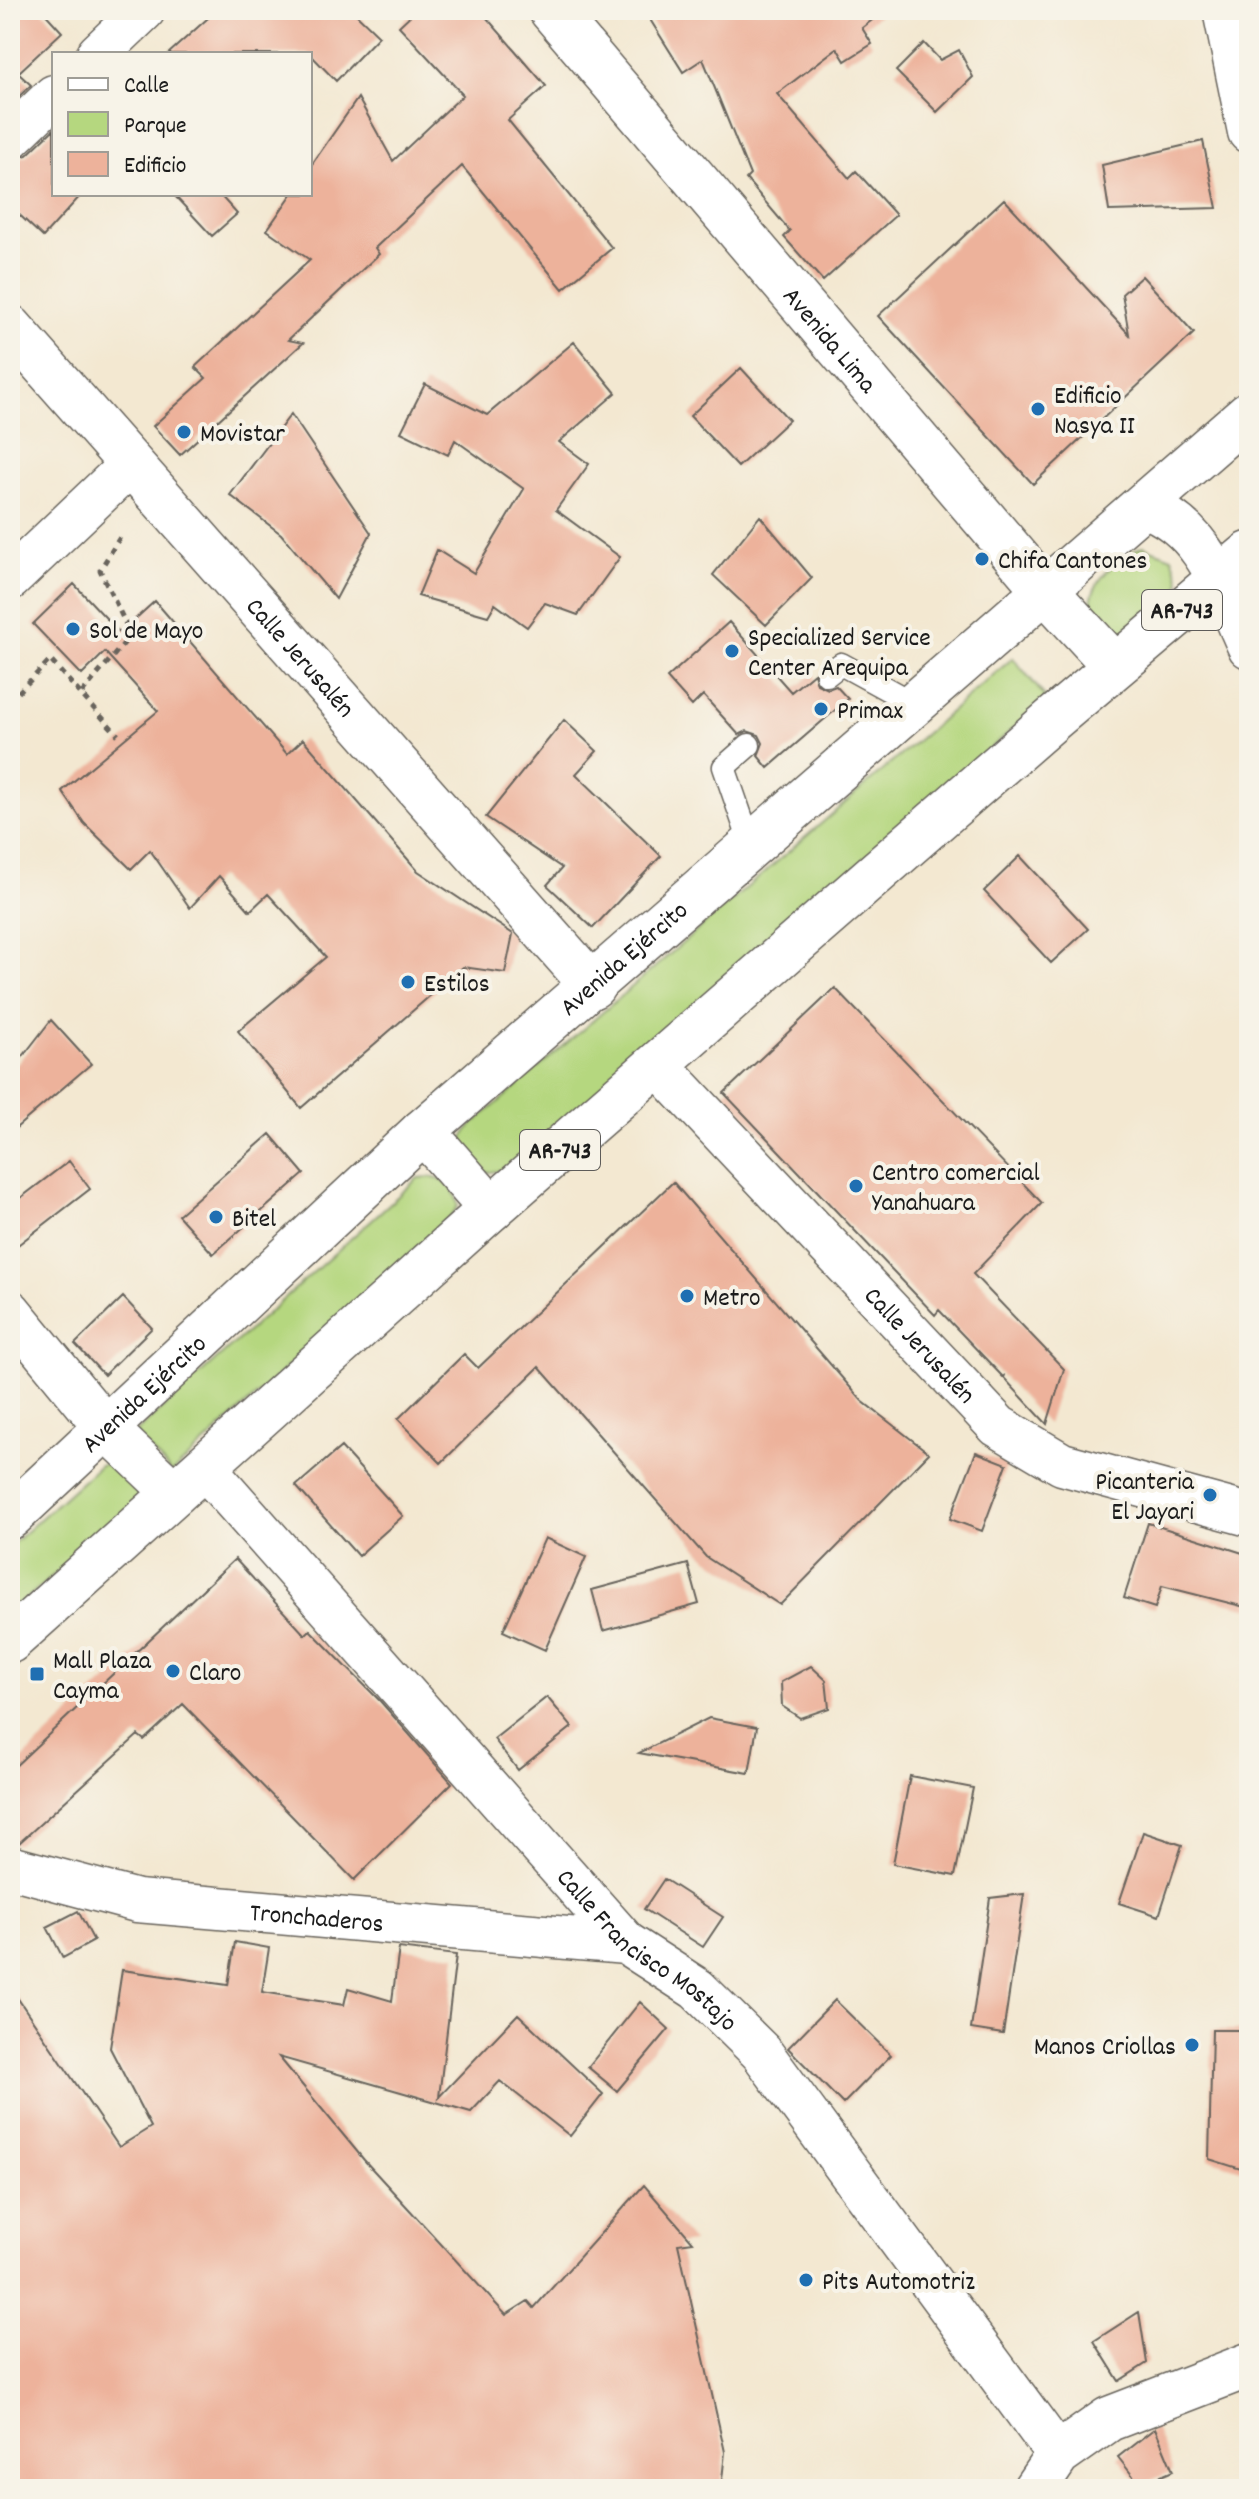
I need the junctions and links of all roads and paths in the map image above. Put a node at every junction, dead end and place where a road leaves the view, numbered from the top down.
1 (144, 10) edge
2 (1224, 10) edge
3 (566, 14) edge
4 (100, 52) edge
5 (52, 98) edge
6 (1249, 132) edge
7 (10, 138) edge
8 (10, 327) edge
9 (1249, 413) edge
10 (131, 464) junction
11 (161, 498) junction
12 (1144, 506) junction
13 (1234, 568) edge
14 (10, 579) edge
15 (1043, 588) junction
16 (1249, 647) edge
17 (1115, 666) junction
18 (827, 675) dead end
19 (82, 693) junction
20 (10, 701) edge
21 (914, 704) junction
22 (118, 735) dead end
23 (749, 745) dead end
24 (751, 845) junction
25 (593, 986) junction
26 (659, 1066) junction
27 (423, 1131) junction
28 (491, 1209) junction
29 (10, 1311) edge
30 (106, 1428) junction
31 (190, 1481) junction
32 (1249, 1515) edge
33 (10, 1517) edge
34 (10, 1641) edge
35 (10, 1867) edge
36 (626, 1943) junction
37 (1249, 2365) edge
38 (1046, 2472) edge

1 - 4 street
2 - 6 street
3 - 15 main road, Avenida Lima
5 - 7 street
8 - 10 main road, Calle Jerusalén
9 - 12 main road, Avenida Ejército
10 - 11 main road, Calle Jerusalén
10 - 14 street
11 - 19 path
11 - 25 main road, Calle Jerusalén
12 - 13 street
12 - 15 main road, Avenida Ejército
13 - 16 street
13 - 17 main road, AR-743
15 - 17 main road, Avenida Lima
15 - 21 main road, Avenida Ejército
17 - 26 main road, AR-743
18 - 21 lane
19 - 20 path
19 - 22 path
21 - 24 main road, Avenida Ejército
23 - 24 lane
24 - 25 main road, Avenida Ejército
25 - 27 main road, Avenida Ejército
26 - 28 main road, AR-743
26 - 32 street, Calle Jerusalén
27 - 28 main road
27 - 30 main road, Avenida Ejército
28 - 31 main road, AR-743
29 - 30 street, Calle Francisco Mostajo
30 - 31 street, Calle Francisco Mostajo
30 - 33 main road, Avenida Ejército
31 - 34 main road, AR-743
31 - 36 street, Calle Francisco Mostajo
35 - 36 street, Tronchaderos
36 - 38 street, Calle Francisco Mostajo
37 - 38 main road

